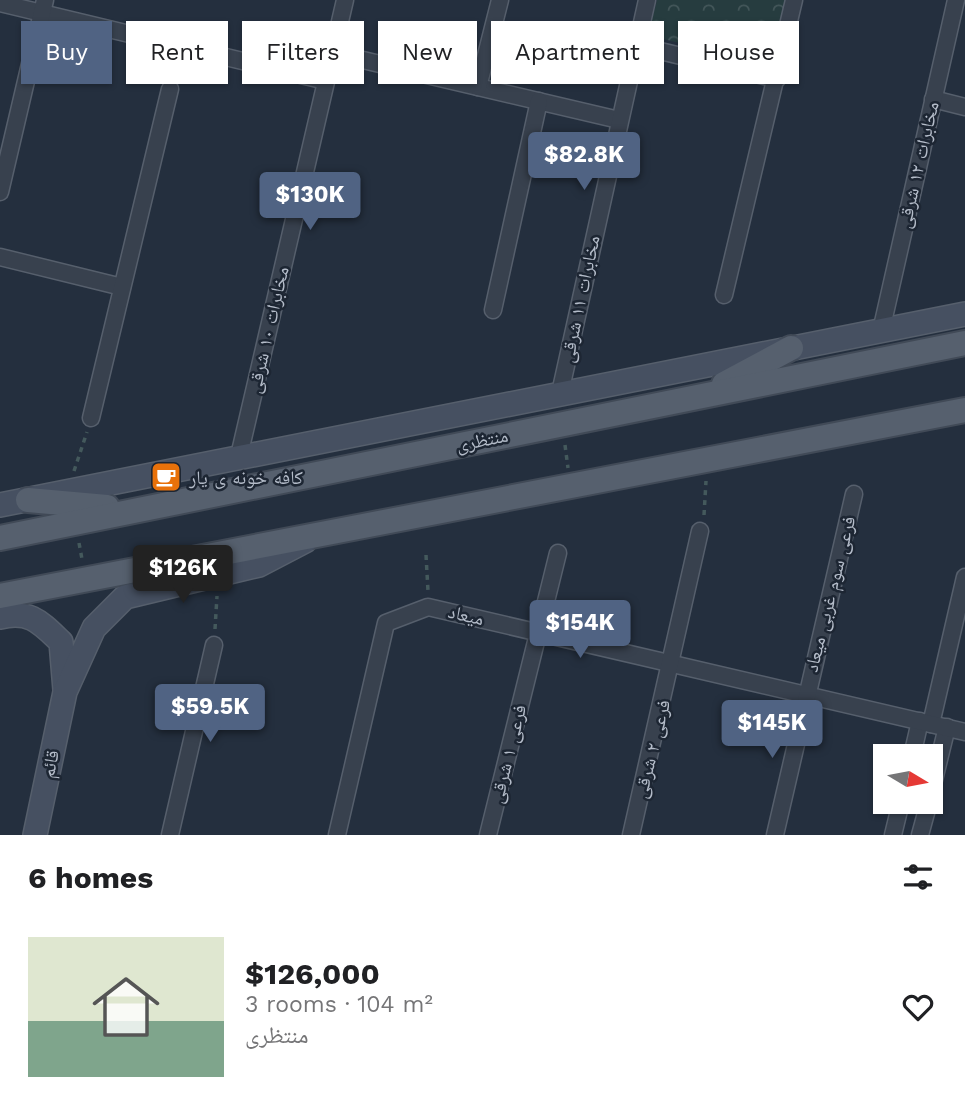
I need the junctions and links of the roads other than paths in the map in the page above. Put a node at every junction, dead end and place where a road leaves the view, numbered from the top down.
1 (345, 0) edge
2 (500, 0) edge
3 (647, 0) edge
4 (794, 0) edge
5 (956, 0) edge
6 (0, 3) edge
7 (44, 6) edge
8 (340, 21) edge
9 (641, 21) edge
10 (789, 21) edge
11 (242, 59) edge
12 (364, 60) edge
13 (325, 84) edge
14 (627, 84) edge
15 (776, 84) edge
16 (478, 87) junction
17 (170, 89) dead end
18 (933, 99) junction
19 (539, 101) junction
20 (965, 107) edge
21 (619, 120) junction
22 (0, 192) edge
23 (0, 257) edge
24 (122, 287) junction
25 (724, 295) dead end
26 (493, 310) dead end
27 (965, 314) edge
28 (881, 331) junction
29 (965, 343) edge
30 (792, 348) junction
31 (560, 393) junction
32 (701, 396) junction
33 (965, 410) edge
34 (91, 418) dead end
35 (239, 456) junction
36 (854, 494) dead end
37 (28, 500) junction
38 (0, 505) edge
39 (136, 509) junction
40 (700, 531) road end
41 (0, 538) edge
42 (311, 538) junction
43 (558, 553) dead end
44 (965, 577) edge
45 (0, 596) edge
46 (0, 617) edge
47 (539, 632) junction
48 (214, 645) road end
49 (673, 662) junction
50 (65, 692) junction
51 (806, 693) junction
52 (933, 724) junction
53 (965, 732) edge
54 (920, 744) edge
55 (932, 744) edge
56 (898, 814) edge
57 (926, 814) edge
58 (35, 835) edge
59 (170, 835) edge
60 (337, 835) edge
61 (488, 835) edge
62 (631, 835) edge
63 (775, 835) edge
64 (893, 835) edge
65 (920, 835) edge

1 - 8 street, مخابرات ۱۰ شرقی
2 - 16 street
3 - 9 street, مخابرات ۱۱ شرقی
4 - 10 street
5 - 18 street, مخابرات ۱۲ شرقی
6 - 7 street
7 - 11 street
7 - 22 street
12 - 16 street
13 - 35 street, مخابرات ۱۰ شرقی
14 - 21 street, مخابرات ۱۱ شرقی
15 - 25 street
16 - 19 street
17 - 24 street
18 - 20 street
18 - 28 street, مخابرات ۱۲ شرقی
19 - 21 street
19 - 26 street
21 - 31 street, مخابرات ۱۱ شرقی
23 - 24 street
24 - 34 street
27 - 28 street, منتظری
28 - 30 street, منتظری
29 - 32 main road, منتظری
30 - 31 street, منتظری
30 - 32 main road
31 - 35 street, منتظری
32 - 39 main road, منتظری
33 - 42 main road
35 - 37 street, منتظری
36 - 51 street, فرعی سوم غربی میعاد
37 - 38 street, منتظری
37 - 39 main road
39 - 41 main road, منتظری
40 - 49 street, فرعی ۲ شرقی
42 - 45 main road
42 - 50 street
43 - 47 street, فرعی ۱ شرقی
44 - 52 street
46 - 50 street
47 - 49 street, میعاد
47 - 60 street, میعاد
47 - 61 street, فرعی ۱ شرقی
48 - 59 street
49 - 51 street, میعاد
49 - 62 street, فرعی ۲ شرقی
50 - 58 street, قائم
51 - 52 street, میعاد
51 - 63 street, فرعی سوم غربی میعاد
52 - 53 street, میعاد
52 - 54 street
52 - 55 street
56 - 64 street
57 - 65 street

